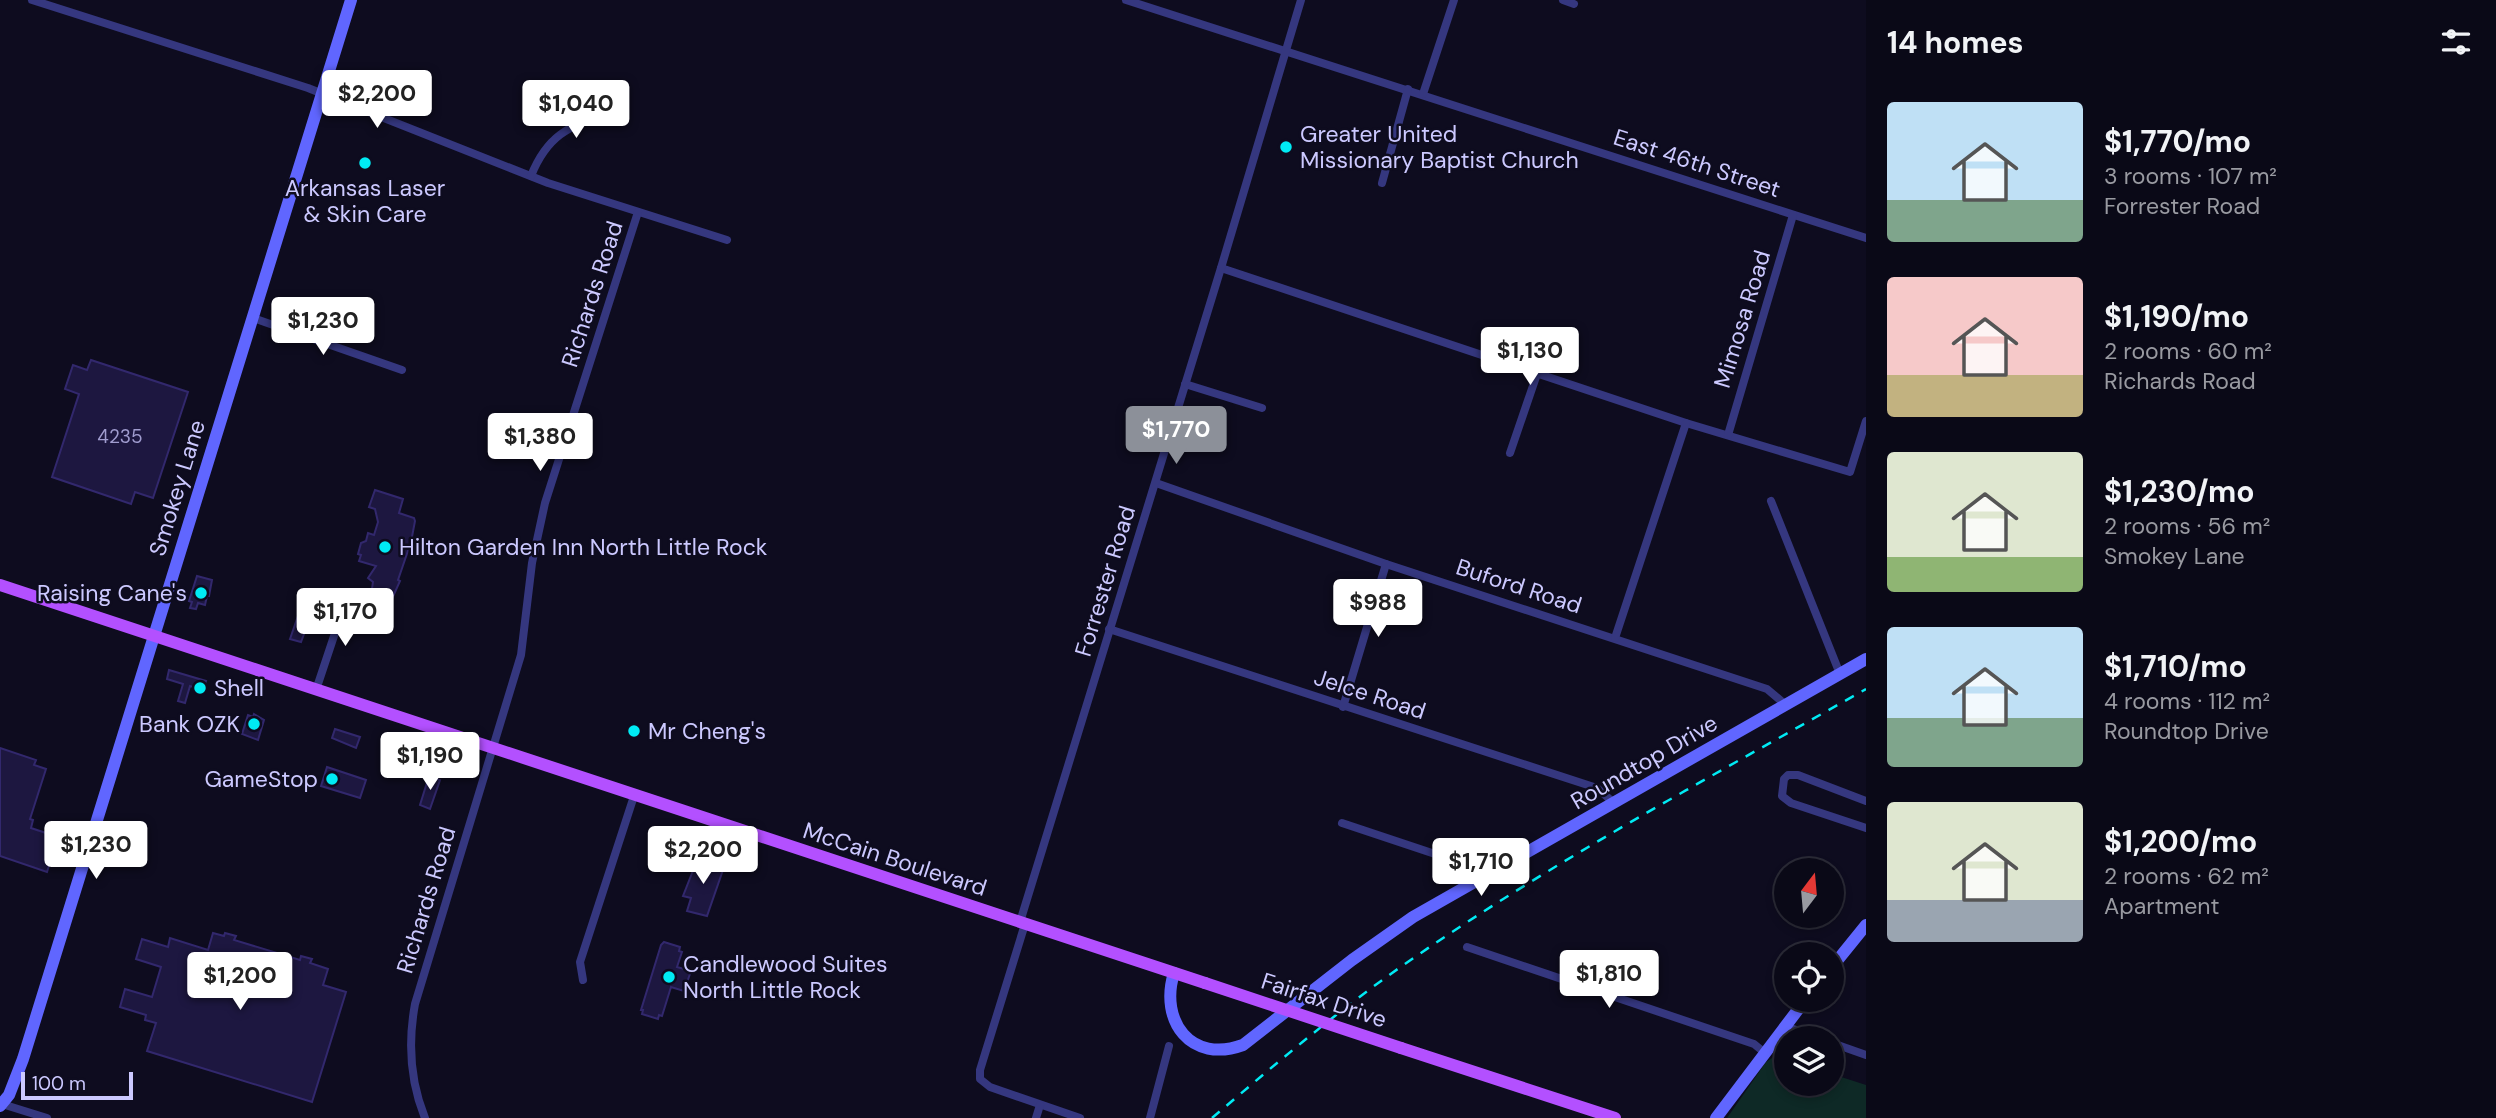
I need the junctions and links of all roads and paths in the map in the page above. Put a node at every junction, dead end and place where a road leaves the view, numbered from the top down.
1 (32, 0) edge
2 (351, 0) edge
3 (1126, 0) edge
4 (1301, 0) edge
5 (1454, 0) edge
6 (1563, 0) edge
7 (1574, 4) dead end
8 (1287, 51) junction
9 (1408, 89) junction
10 (322, 93) junction
11 (1423, 94) junction
12 (621, 107) dead end
13 (531, 176) junction
14 (1382, 183) dead end
15 (638, 212) junction
16 (1793, 215) junction
17 (1866, 238) edge
18 (727, 240) dead end
19 (1221, 268) junction
20 (253, 318) junction
21 (402, 370) dead end
22 (1537, 374) junction
23 (1185, 384) junction
24 (1262, 408) dead end
25 (1866, 422) edge
26 (1686, 423) junction
27 (1728, 435) junction
28 (1510, 453) dead end
29 (1156, 483) junction
30 (1771, 501) dead end
31 (1387, 564) junction
32 (0, 585) edge
33 (347, 597) dead end
34 (1110, 629) junction
35 (154, 637) junction
36 (1615, 638) junction
37 (1866, 659) edge
38 (1840, 674) junction
39 (316, 690) junction
40 (1786, 705) junction
41 (1343, 707) junction
42 (493, 748) junction
43 (634, 796) junction
44 (1866, 801) edge
45 (1614, 803) junction
46 (1342, 822) dead end
47 (1866, 828) edge
48 (1487, 875) junction
49 (1022, 923) junction
50 (1866, 925) edge
51 (1467, 947) dead end
52 (1844, 952) edge
53 (1174, 972) junction
54 (583, 980) dead end
55 (1796, 1012) edge
56 (1785, 1026) edge
57 (1774, 1041) edge
58 (1169, 1046) dead end
59 (1844, 1047) edge
60 (1765, 1053) junction
61 (1866, 1055) edge
62 (1, 1105) edge
63 (1040, 1105) junction
64 (47, 1118) edge
65 (425, 1118) edge
66 (1036, 1118) edge
67 (1080, 1118) edge
68 (1150, 1118) edge
69 (1615, 1118) edge
70 (1716, 1118) edge

1 - 10 street
2 - 10 street, Smokey Lane
3 - 8 street
4 - 8 street, Forrester Road
5 - 11 street
6 - 7 street
8 - 9 street, East 46th Street
8 - 19 street, Forrester Road
9 - 11 street, East 46th Street
9 - 14 street
10 - 13 street
10 - 20 street, Smokey Lane
11 - 16 street, East 46th Street
12 - 13 street
13 - 15 street
15 - 18 street
15 - 42 street, Richards Road
16 - 17 street, East 46th Street
16 - 27 street, Mimosa Road
19 - 22 street
19 - 23 street, Forrester Road
20 - 21 street
20 - 35 street, Smokey Lane
22 - 26 street
22 - 28 street
23 - 24 street
23 - 29 street, Forrester Road
25 - 27 street
26 - 27 street
26 - 36 street
29 - 31 street, Buford Road
29 - 34 street, Forrester Road
30 - 38 street
31 - 36 street, Buford Road
31 - 41 street
32 - 35 main road, McCain Boulevard
33 - 39 street
34 - 41 street, Jelce Road
34 - 49 street, Forrester Road
35 - 39 main road, McCain Boulevard
35 - 62 street, Smokey Lane
36 - 40 street, Buford Road
37 - 38 street, Roundtop Drive
38 - 40 street, Roundtop Drive
39 - 42 main road, McCain Boulevard
40 - 45 street, Roundtop Drive
41 - 45 street, Jelce Road
42 - 43 main road, McCain Boulevard
42 - 65 street, Richards Road
43 - 49 main road, McCain Boulevard
43 - 54 street
44 - 47 street
45 - 48 street, Roundtop Drive
46 - 48 street
48 - 53 street, Roundtop Drive
49 - 53 main road, Fairfax Drive
49 - 63 street, Forrester Road
50 - 52 street
51 - 60 street
53 - 69 main road, Fairfax Drive, bridge
55 - 56 street
57 - 60 street
58 - 68 street
59 - 61 street
60 - 70 street
62 - 64 street
63 - 66 street
63 - 67 street

